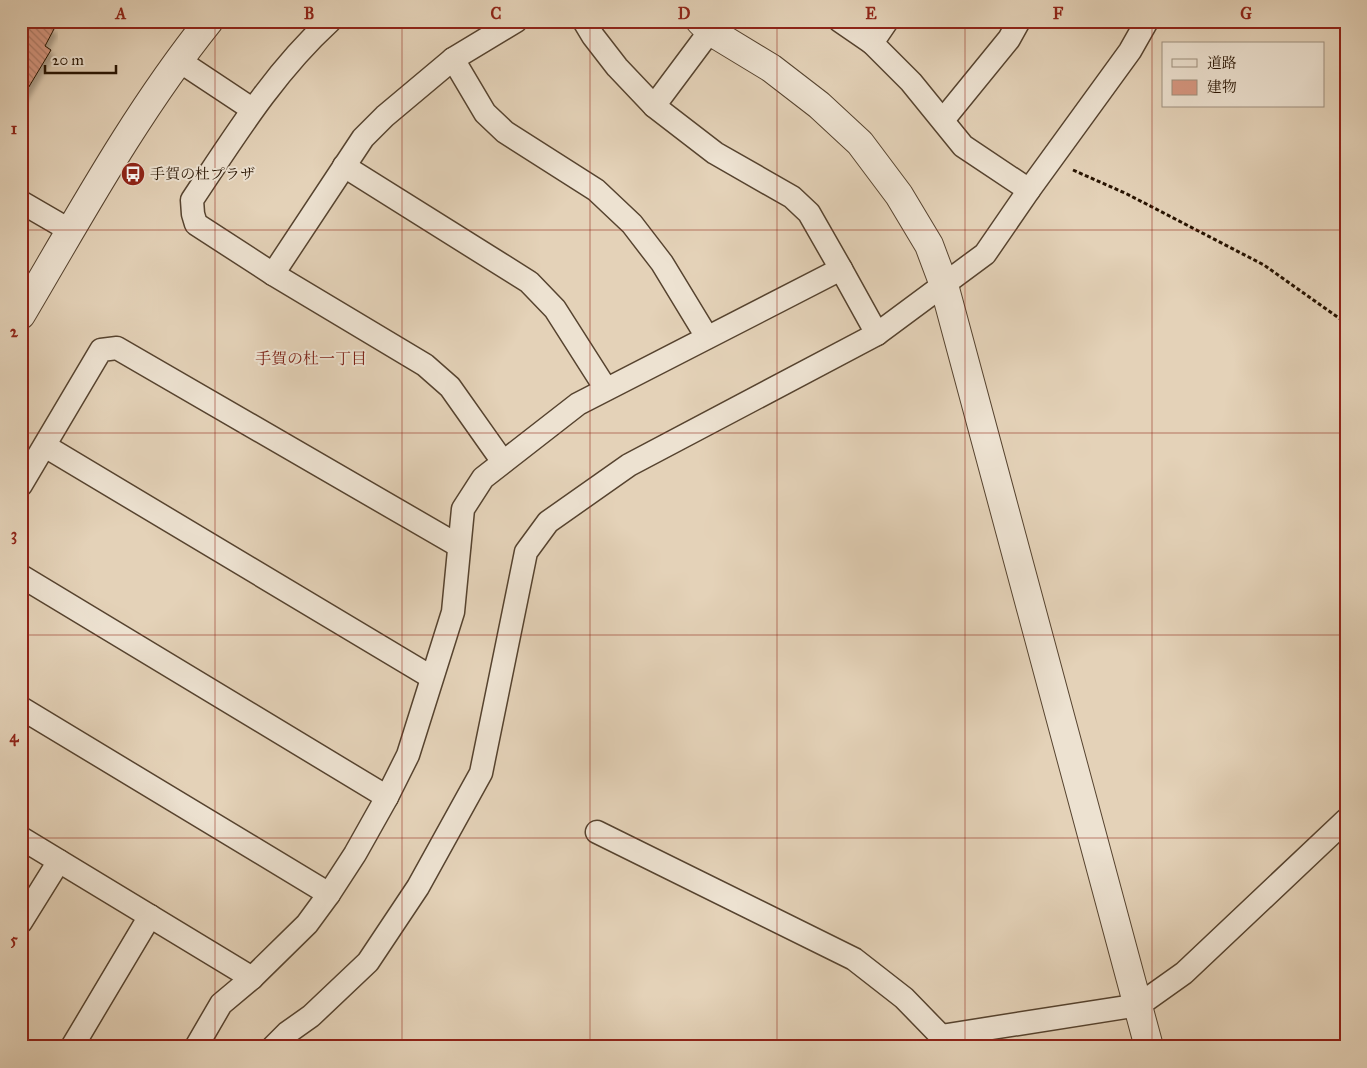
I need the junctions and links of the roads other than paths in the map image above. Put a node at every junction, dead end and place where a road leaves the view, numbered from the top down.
1 (209, 21) edge
2 (330, 21) edge
3 (516, 21) edge
4 (584, 21) edge
5 (840, 21) edge
6 (887, 21) edge
7 (1019, 21) edge
8 (1147, 21) edge
9 (705, 26) edge
10 (872, 43) junction
11 (453, 59) junction
12 (178, 60) junction
13 (654, 106) junction
14 (252, 109) junction
15 (943, 120) junction
16 (344, 166) junction
17 (1029, 190) junction
18 (21, 202) edge
19 (71, 231) junction
20 (841, 268) junction
21 (273, 274) junction
22 (944, 285) junction
23 (21, 315) edge
24 (878, 334) junction
25 (706, 337) junction
26 (606, 389) junction
27 (45, 446) junction
28 (503, 462) junction
29 (21, 485) edge
30 (459, 546) junction
31 (21, 576) edge
32 (431, 676) junction
33 (21, 708) edge
34 (387, 797) junction
35 (1346, 820) edge
36 (597, 832) dead end
37 (21, 838) edge
38 (58, 861) junction
39 (329, 894) junction
40 (150, 916) junction
41 (21, 922) edge
42 (252, 978) junction
43 (1139, 1005) junction
44 (944, 1041) edge
45 (72, 1047) edge
46 (196, 1047) edge
47 (273, 1047) edge
48 (1149, 1047) edge

1 - 12 street
2 - 14 street
3 - 11 street
4 - 13 street
5 - 10 street
6 - 10 street
7 - 15 street
8 - 17 street
9 - 13 street
9 - 22 street
10 - 15 street
11 - 16 street
11 - 25 street
12 - 14 street
12 - 19 street
13 - 20 street
14 - 21 street
15 - 17 street
16 - 21 street
16 - 26 street
17 - 22 street
18 - 19 street
19 - 23 street
20 - 24 street
20 - 25 street
21 - 28 street
22 - 24 street
22 - 43 street
24 - 47 street
25 - 26 street
26 - 28 street
27 - 29 street
27 - 30 street
27 - 32 street
28 - 30 street
30 - 32 street
31 - 34 street
32 - 34 street
33 - 39 street
34 - 39 street
35 - 43 street
36 - 44 street
37 - 38 street
38 - 40 street
38 - 41 street
39 - 42 street
40 - 42 street
40 - 45 street
42 - 46 street
43 - 44 street
43 - 48 street

